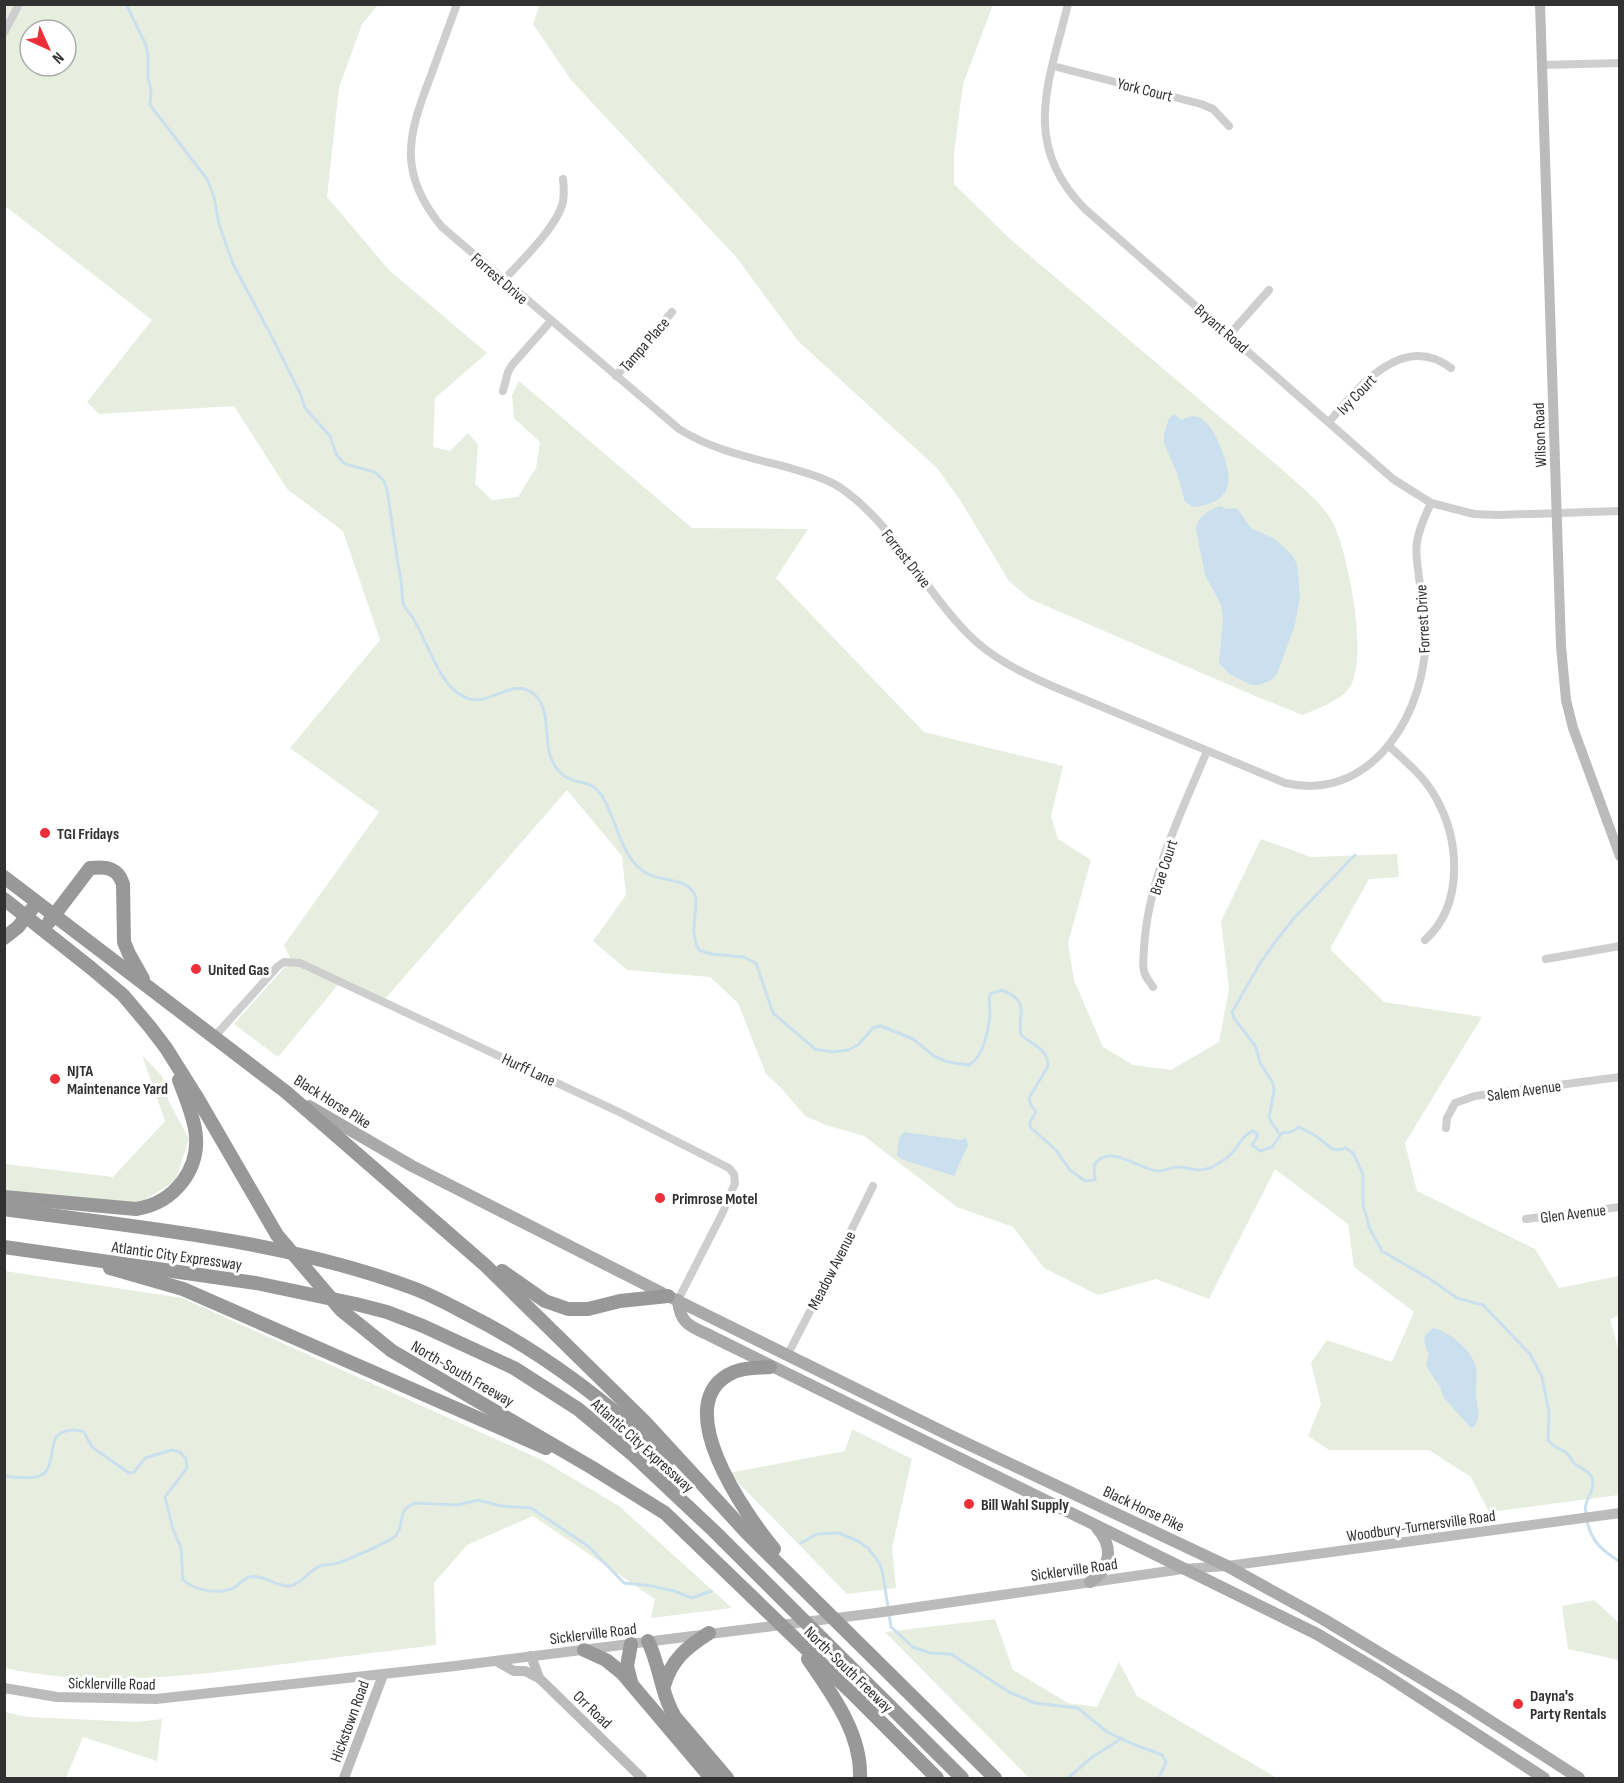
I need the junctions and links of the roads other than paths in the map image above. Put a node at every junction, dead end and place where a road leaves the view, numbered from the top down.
1 (19, 4) edge
2 (458, 4) edge
3 (1068, 4) edge
4 (1540, 4) edge
5 (4, 33) edge
6 (1620, 63) edge
7 (1542, 65) junction
8 (1053, 66) junction
9 (1229, 126) dead end
10 (563, 179) dead end
11 (503, 281) junction
12 (1269, 290) dead end
13 (672, 312) dead end
14 (550, 322) junction
15 (1229, 335) junction
16 (1451, 368) dead end
17 (616, 376) junction
18 (503, 391) dead end
19 (1329, 422) junction
20 (1431, 503) junction
21 (1620, 511) edge
22 (1556, 513) junction
23 (1389, 746) junction
24 (1207, 751) junction
25 (1620, 856) edge
26 (4, 877) edge
27 (4, 900) edge
28 (38, 903) junction
29 (27, 916) junction
30 (54, 916) junction
31 (44, 929) junction
32 (4, 938) edge
33 (1425, 940) dead end
34 (1620, 946) edge
35 (1546, 959) dead end
36 (148, 986) junction
37 (1153, 987) dead end
38 (215, 1036) junction
39 (166, 1048) junction
40 (1620, 1077) edge
41 (286, 1092) junction
42 (1446, 1128) dead end
43 (873, 1186) dead end
44 (4, 1197) edge
45 (1620, 1207) edge
46 (4, 1209) edge
47 (1526, 1219) dead end
48 (440, 1225) junction
49 (4, 1247) edge
50 (44, 1253) junction
51 (673, 1298) junction
52 (788, 1354) junction
53 (770, 1367) junction
54 (825, 1373) junction
55 (816, 1388) junction
56 (951, 1436) junction
57 (944, 1451) junction
58 (591, 1467) junction
59 (1620, 1513) edge
60 (1092, 1523) junction
61 (747, 1533) junction
62 (1227, 1566) junction
63 (1183, 1569) junction
64 (1090, 1582) junction
65 (826, 1610) junction
66 (710, 1634) junction
67 (795, 1640) junction
68 (648, 1641) junction
69 (631, 1644) junction
70 (584, 1650) junction
71 (531, 1656) junction
72 (496, 1661) junction
73 (383, 1675) junction
74 (539, 1678) junction
75 (632, 1684) junction
76 (4, 1688) edge
77 (663, 1688) junction
78 (1459, 1701) junction
79 (1447, 1715) junction
80 (344, 1779) edge
81 (642, 1779) edge
82 (711, 1779) edge
83 (727, 1779) edge
84 (860, 1779) edge
85 (937, 1779) edge
86 (962, 1779) edge
87 (995, 1779) edge
88 (1544, 1779) edge
89 (1579, 1779) edge

1 - 5 street
2 - 11 street, Forrest Drive
3 - 8 street, Bryant Road
4 - 7 main road, Wilson Road
6 - 7 street
7 - 22 main road, Wilson Road
8 - 9 street, York Court
8 - 15 street, Bryant Road
10 - 11 street
11 - 14 street, Forrest Drive
12 - 15 street
13 - 17 street, Tampa Place
14 - 17 street, Forrest Drive
14 - 18 street
15 - 19 street, Bryant Road
16 - 19 street, Ivy Court
17 - 24 street, Forrest Drive
19 - 20 street, Bryant Road
20 - 22 street, Bryant Road
20 - 23 street, Forrest Drive
21 - 22 street, Bryant Road
22 - 25 main road, Wilson Road
23 - 24 street, Forrest Drive
23 - 33 street
24 - 37 street, Brae Court
26 - 28 highway, Black Horse Pike
27 - 29 highway
28 - 29 highway
28 - 30 highway, Black Horse Pike
29 - 31 highway
29 - 32 highway
30 - 31 highway
30 - 36 highway, Black Horse Pike
30 - 36 highway
31 - 39 highway, North-South Freeway
34 - 35 street
36 - 38 highway, Black Horse Pike
38 - 41 highway, Black Horse Pike
38 - 51 street, Hurff Lane
39 - 44 highway
39 - 58 highway, North-South Freeway
40 - 42 street, Salem Avenue
41 - 48 highway, North-South Freeway
41 - 51 main road, Black Horse Pike
43 - 52 street, Meadow Avenue
45 - 47 street, Glen Avenue
46 - 61 highway, Atlantic City Expressway
48 - 51 highway
48 - 61 highway, North-South Freeway
49 - 50 highway, Atlantic City Expressway
50 - 58 highway
50 - 86 highway, Atlantic City Expressway
51 - 52 main road, Black Horse Pike
51 - 53 main road
52 - 54 main road, Black Horse Pike
53 - 55 main road
53 - 65 highway
54 - 55 main road
54 - 56 main road, Black Horse Pike
55 - 57 main road
56 - 57 main road
56 - 62 main road, Black Horse Pike
57 - 60 main road
58 - 67 highway, North-South Freeway
59 - 62 main road, Woodbury-Turnersville Road
60 - 63 main road
60 - 64 main road
61 - 65 highway, North-South Freeway
62 - 63 main road, Woodbury-Turnersville Road
62 - 78 main road, Black Horse Pike
63 - 64 main road, Sicklerville Road
63 - 79 main road
64 - 66 main road, Sicklerville Road
65 - 87 highway, North-South Freeway
66 - 68 main road, Sicklerville Road
66 - 77 highway
67 - 84 highway
67 - 85 highway, North-South Freeway
68 - 69 main road, Sicklerville Road
68 - 77 highway
69 - 70 main road, Sicklerville Road
69 - 75 highway
70 - 71 main road, Sicklerville Road
70 - 75 highway
71 - 72 main road, Sicklerville Road
71 - 74 main road, Orr Road
72 - 73 main road, Sicklerville Road
72 - 74 main road
73 - 76 main road, Sicklerville Road
73 - 80 main road, Hickstown Road
74 - 81 main road, Orr Road
75 - 82 highway
77 - 83 highway
78 - 79 street
78 - 89 main road, Black Horse Pike
79 - 88 main road

